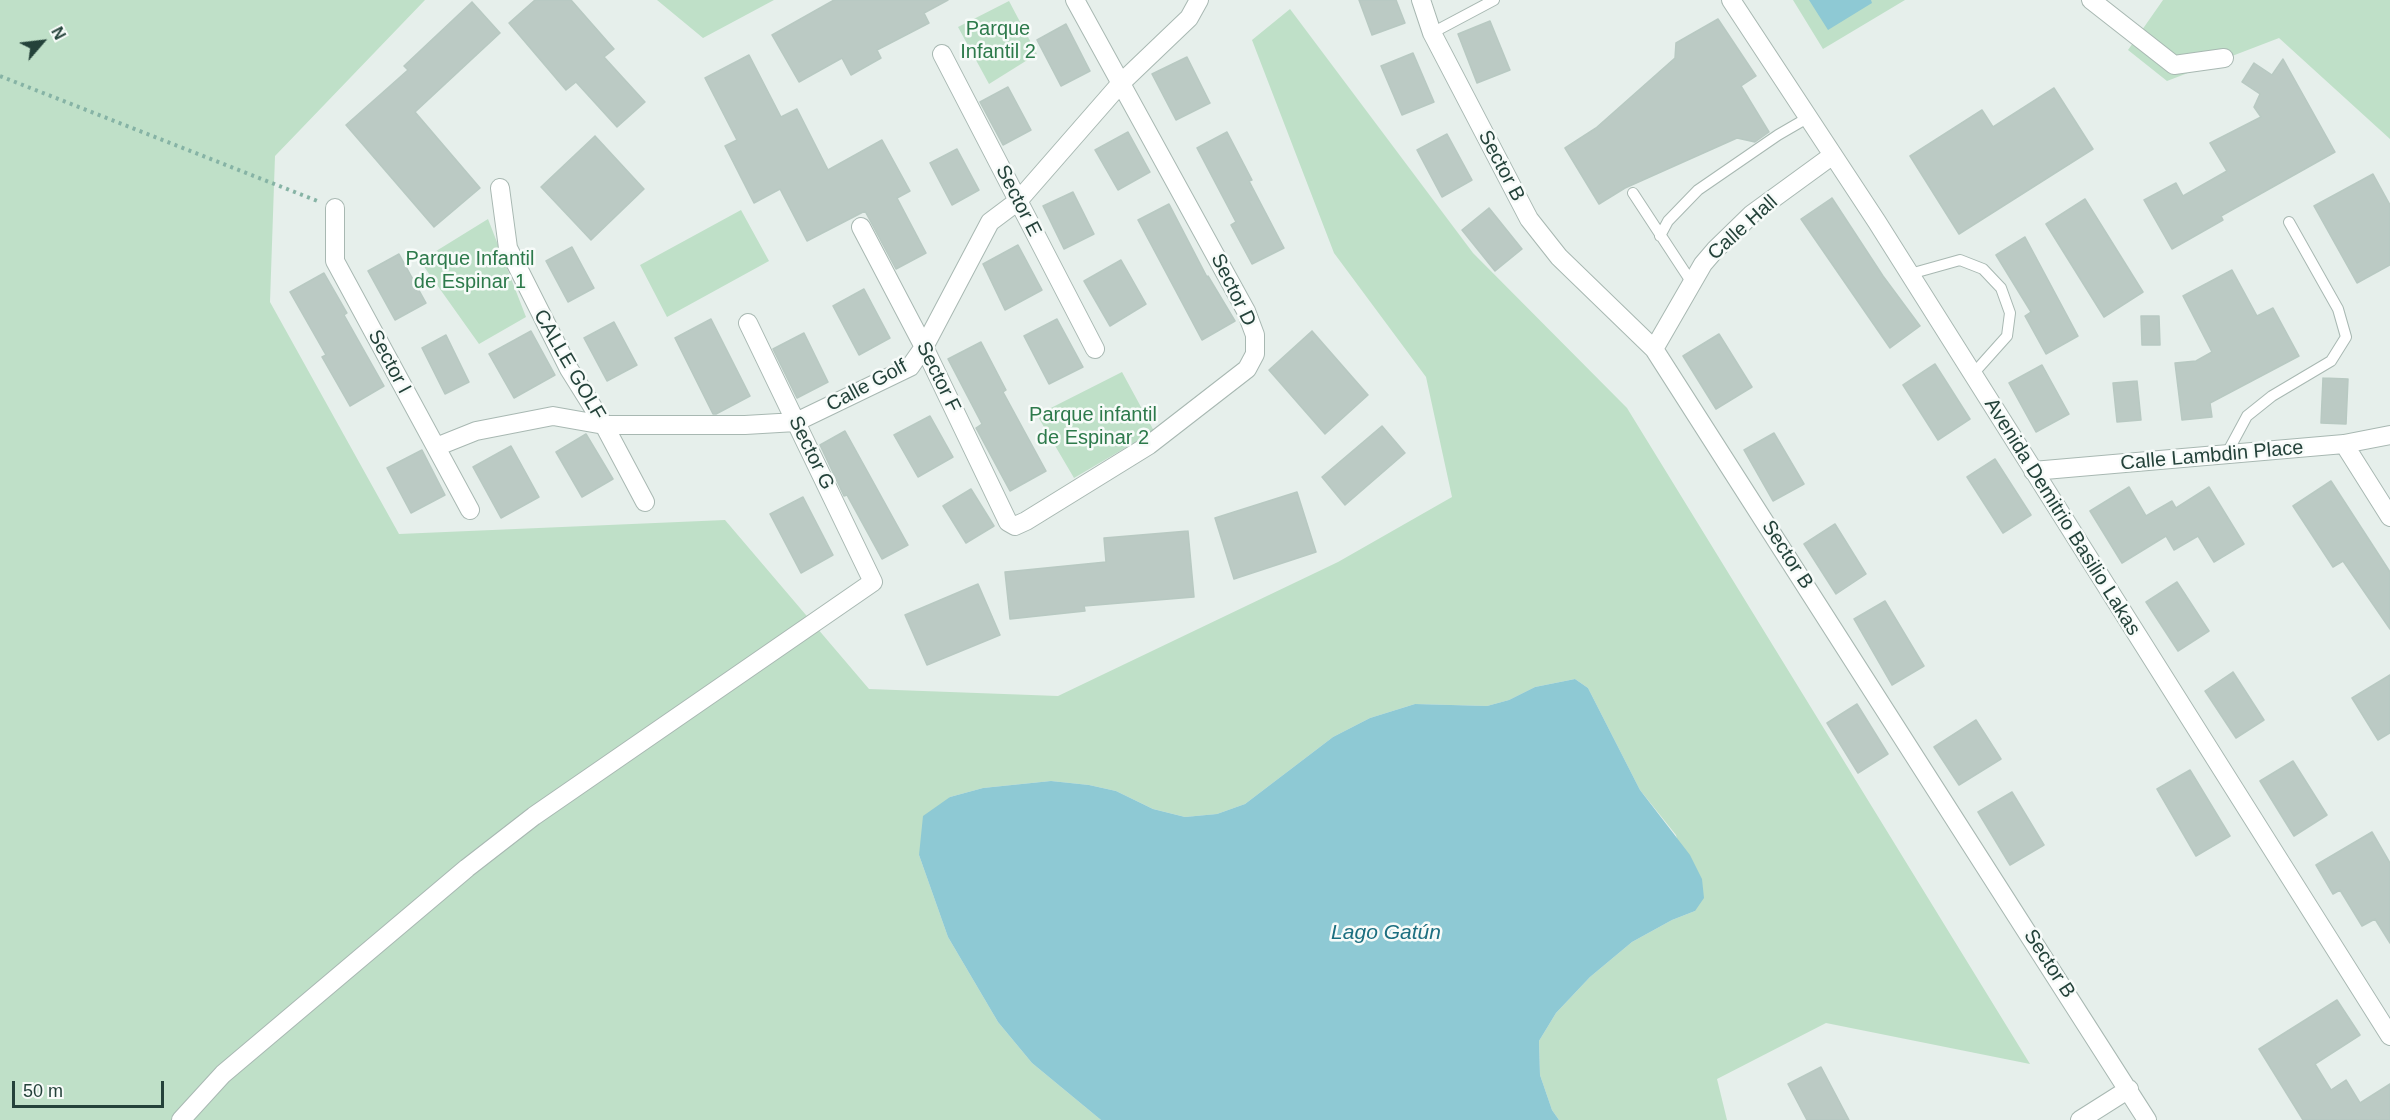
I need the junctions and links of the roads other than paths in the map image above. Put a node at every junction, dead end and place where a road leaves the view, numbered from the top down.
1 (1075, 0) edge
2 (1199, 0) edge
3 (1421, 0) edge
4 (1494, 0) edge
5 (1731, 0) edge
6 (2091, 0) edge
7 (1432, 33) junction
8 (942, 54) dead end
9 (2224, 58) dead end
10 (1121, 83) junction
11 (1809, 117) junction
12 (1833, 155) junction
13 (500, 188) dead end
14 (1633, 193) dead end
15 (1018, 201) junction
16 (335, 208) road end
17 (2289, 222) dead end
18 (861, 227) dead end
19 (1660, 236) junction
20 (1910, 274) junction
21 (1692, 283) junction
22 (748, 323) dead end
23 (924, 347) junction
24 (1095, 349) dead end
25 (1654, 349) junction
26 (1973, 375) junction
27 (796, 422) junction
28 (604, 425) junction
29 (2390, 435) edge
30 (2344, 444) junction
31 (436, 447) junction
32 (2226, 455) junction
33 (2033, 471) junction
34 (645, 502) dead end
35 (470, 510) dead end
36 (2390, 517) edge
37 (1015, 526) joint
38 (2390, 1036) edge
39 (2129, 1089) junction
40 (181, 1120) edge
41 (2080, 1120) edge
42 (2147, 1120) edge

1 - 10 street, Sector D
2 - 10 street, Calle Golf
3 - 7 street, Sector B
4 - 7 lane
5 - 11 street, Avenida Demitrio Basilio Lakas
6 - 9 street
7 - 25 street, Sector B
8 - 15 street, Sector E
10 - 15 street, Calle Golf
10 - 37 street, Sector D
11 - 12 street, Avenida Demitrio Basilio Lakas
11 - 19 lane
12 - 20 street, Avenida Demitrio Basilio Lakas
12 - 21 street, Calle Hall
13 - 28 street, CALLE GOLF
14 - 19 lane
15 - 23 street, Calle Golf
15 - 24 street, Sector E
16 - 31 street, Sector I
17 - 32 lane
18 - 23 street, Sector F
19 - 21 lane
20 - 26 street, Avenida Demitrio Basilio Lakas
20 - 26 lane
21 - 25 street, Calle Hall
22 - 27 street, Sector G
23 - 27 street, Calle Golf
23 - 37 street, Sector F
25 - 39 street, Sector B
26 - 33 street, Avenida Demitrio Basilio Lakas
27 - 28 street, Calle Golf
27 - 40 street, Sector G
28 - 31 street, Calle Golf
28 - 34 street, CALLE GOLF
29 - 30 street, Calle Lambdin Place
30 - 32 street, Calle Lambdin Place
30 - 36 street
31 - 35 street, Sector I
32 - 33 street, Calle Lambdin Place
33 - 38 street, Avenida Demitrio Basilio Lakas
39 - 41 street
39 - 42 street, Sector B

